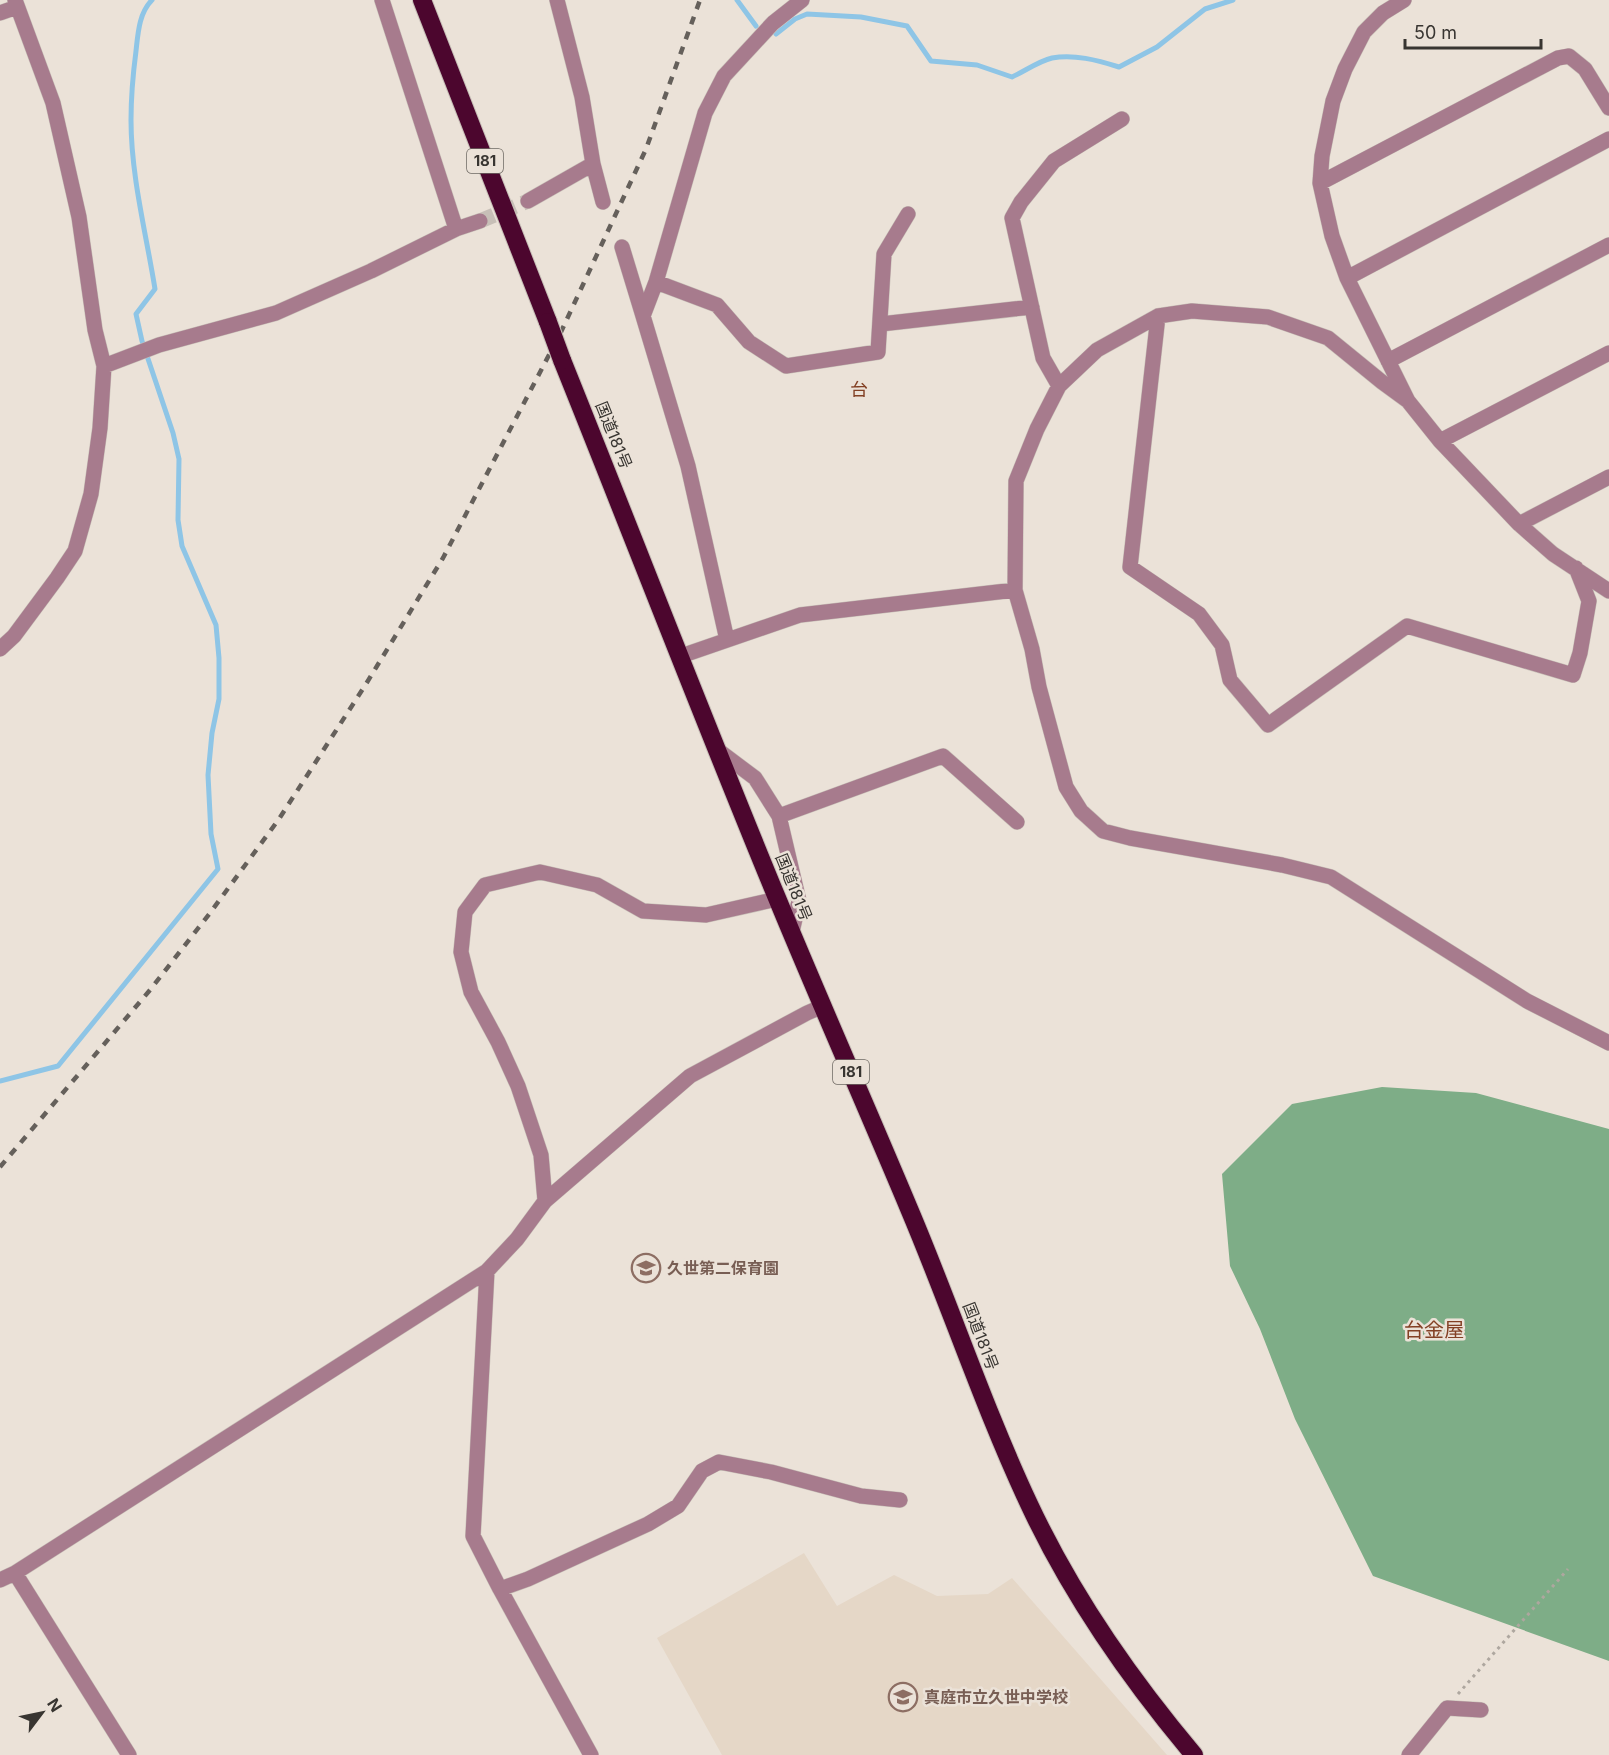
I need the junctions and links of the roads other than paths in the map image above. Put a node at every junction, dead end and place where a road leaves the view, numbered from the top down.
1 (382, 0) edge
2 (422, 0) edge
3 (556, 0) edge
4 (802, 0) edge
5 (1404, 0) edge
6 (16, 4) edge
7 (0, 13) edge
8 (1609, 108) edge
9 (1122, 119) dead end
10 (1609, 139) edge
11 (593, 164) junction
12 (1320, 183) junction
13 (528, 201) tunnel mouth
14 (603, 202) dead end
15 (908, 213) dead end
16 (480, 221) tunnel mouth
17 (456, 230) junction
18 (1609, 245) edge
19 (622, 247) dead end
20 (1347, 278) junction
21 (656, 282) junction
22 (1032, 307) junction
23 (643, 316) junction
24 (1158, 316) junction
25 (881, 324) junction
26 (1609, 352) edge
27 (1388, 362) junction
28 (104, 366) junction
29 (1059, 386) junction
30 (1408, 401) junction
31 (1440, 441) junction
32 (1609, 477) edge
33 (1519, 524) junction
34 (1576, 568) junction
35 (1606, 585) edge
36 (1015, 590) junction
37 (727, 640) junction
38 (0, 649) edge
39 (681, 656) junction
40 (719, 751) junction
41 (779, 816) junction
42 (1017, 822) dead end
43 (777, 899) junction
44 (792, 932) junction
45 (823, 1006) junction
46 (1609, 1043) edge
47 (545, 1201) junction
48 (487, 1271) junction
49 (900, 1500) dead end
50 (15, 1573) junction
51 (0, 1580) edge
52 (500, 1589) junction
53 (1481, 1710) dead end
54 (129, 1755) edge
55 (591, 1755) edge
56 (1194, 1755) edge
57 (1409, 1755) edge

1 - 17 street
2 - 39 highway, 国道181号 / 181, bridge
3 - 11 street
4 - 21 street
5 - 12 street
6 - 7 street
6 - 28 street
8 - 12 street
9 - 22 street
10 - 20 street
11 - 13 street
11 - 14 street
12 - 20 street
15 - 25 street
16 - 17 street
17 - 28 street
18 - 27 street
19 - 23 street
20 - 27 street
21 - 23 street
21 - 25 street
22 - 25 street
22 - 29 street
23 - 37 street
24 - 29 street
24 - 30 street
24 - 34 street
26 - 31 street
27 - 30 street
28 - 38 street
29 - 36 street
30 - 31 street
31 - 33 street
32 - 33 street
33 - 34 street
34 - 35 street
36 - 37 street
36 - 46 street
37 - 39 street
39 - 40 highway, 国道181号 / 181
40 - 41 street
40 - 43 highway, 国道181号 / 181
41 - 42 street
41 - 44 street
43 - 44 highway, 国道181号 / 181
43 - 47 street
44 - 45 highway, 国道181号 / 181
45 - 47 street
45 - 56 highway, 国道181号 / 181
47 - 48 street
48 - 50 street
48 - 52 street
49 - 52 street
50 - 51 street
50 - 54 street
52 - 55 street
53 - 57 street

